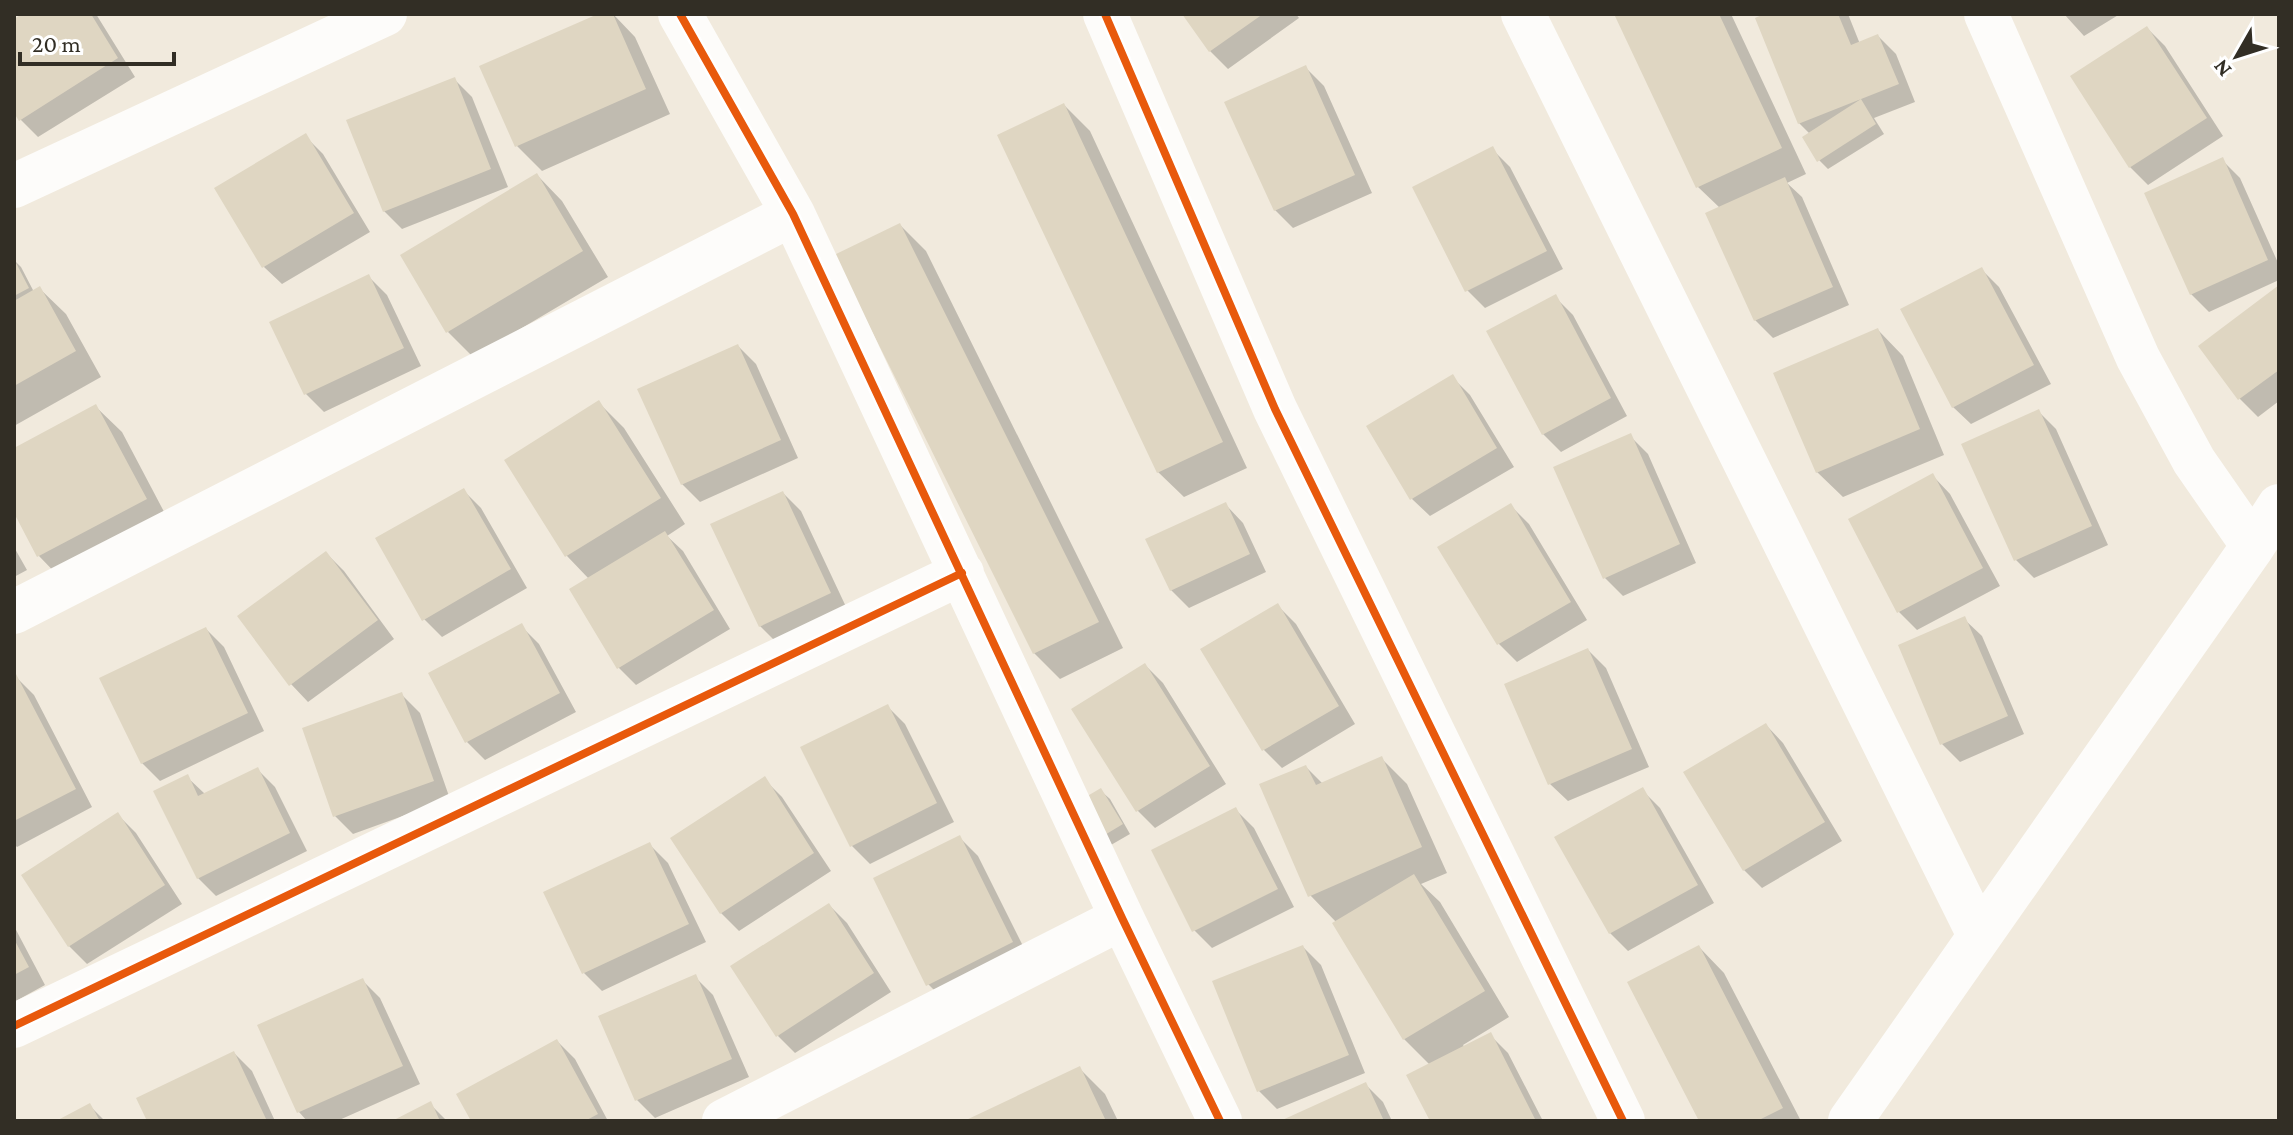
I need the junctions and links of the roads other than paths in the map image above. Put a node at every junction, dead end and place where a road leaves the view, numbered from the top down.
1 (385, 14) edge
2 (680, 14) edge
3 (1105, 14) edge
4 (1523, 14) edge
5 (1986, 14) edge
6 (14, 186) edge
7 (793, 214) junction
8 (2279, 506) edge
9 (2253, 546) junction
10 (962, 573) junction
11 (14, 612) edge
12 (1122, 918) junction
13 (1979, 935) junction
14 (14, 1026) edge
15 (724, 1121) edge
16 (1220, 1121) edge
17 (1623, 1121) edge
18 (1850, 1121) edge

1 - 6 street
2 - 7 street
3 - 17 street
4 - 13 street
5 - 9 street
7 - 10 street
7 - 11 street
8 - 9 street
9 - 13 street
10 - 12 street
10 - 14 street
12 - 15 street
12 - 16 street
13 - 18 street

